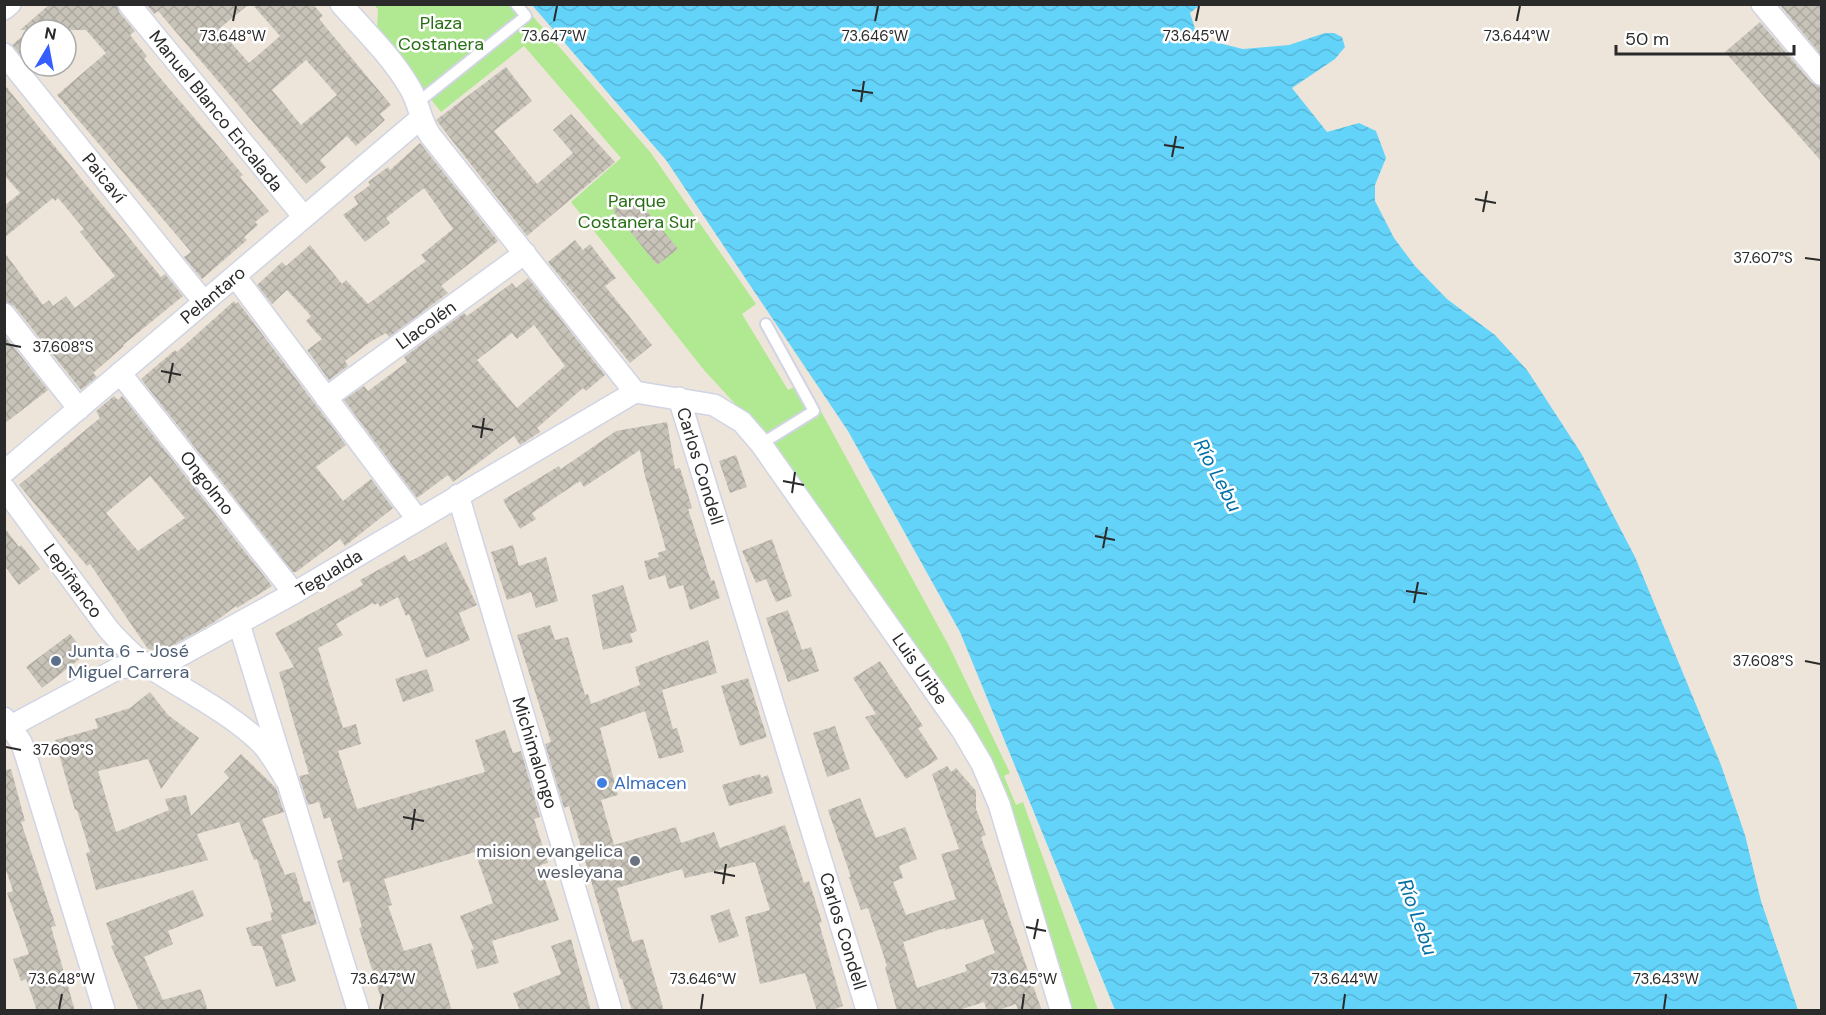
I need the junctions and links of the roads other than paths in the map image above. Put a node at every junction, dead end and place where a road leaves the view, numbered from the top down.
1 (10, 4) edge
2 (129, 4) edge
3 (341, 4) edge
4 (516, 4) edge
5 (1762, 4) edge
6 (4, 9) edge
7 (4, 54) edge
8 (1821, 75) edge
9 (419, 110) junction
10 (304, 217) junction
11 (525, 253) junction
12 (235, 276) junction
13 (204, 302) junction
14 (4, 314) edge
15 (766, 324) dead end
16 (120, 373) junction
17 (635, 392) junction
18 (326, 398) junction
19 (679, 398) junction
20 (79, 409) junction
21 (761, 444) junction
22 (4, 472) edge
23 (4, 488) edge
24 (458, 495) junction
25 (418, 520) junction
26 (294, 593) junction
27 (239, 624) junction
28 (144, 664) junction
29 (8, 722) edge
30 (286, 780) junction
31 (104, 1011) edge
32 (358, 1011) edge
33 (611, 1011) edge
34 (867, 1011) edge
35 (1061, 1011) edge

1 - 6 street
2 - 10 street, Manuel Blanco Encalada
3 - 9 street
4 - 9 lane
5 - 8 street
7 - 13 street, Paicaví
9 - 10 street, Pelantaro
9 - 11 street
10 - 12 street, Pelantaro
11 - 17 street
11 - 18 street, Llacolén
12 - 13 street, Pelantaro
12 - 18 street
13 - 16 street, Pelantaro
14 - 20 street
15 - 21 lane
16 - 20 street, Pelantaro
16 - 26 street, Ongolmo
17 - 19 street, Carlos Condell
17 - 24 street, Tegualda
18 - 25 street
19 - 21 street, Luis Uribe
19 - 34 street, Carlos Condell
20 - 22 street, Pelantaro
21 - 35 street, Luis Uribe
23 - 28 street, Lepiñanco
24 - 25 street, Tegualda
24 - 33 street, Michimalongo
25 - 26 street, Tegualda
26 - 27 street, Tegualda
27 - 28 street, Tegualda
27 - 30 street, Lepiñanco
28 - 29 street, Tegualda
28 - 30 street, Lepiñanco
29 - 31 street
30 - 32 street, Lepiñanco

